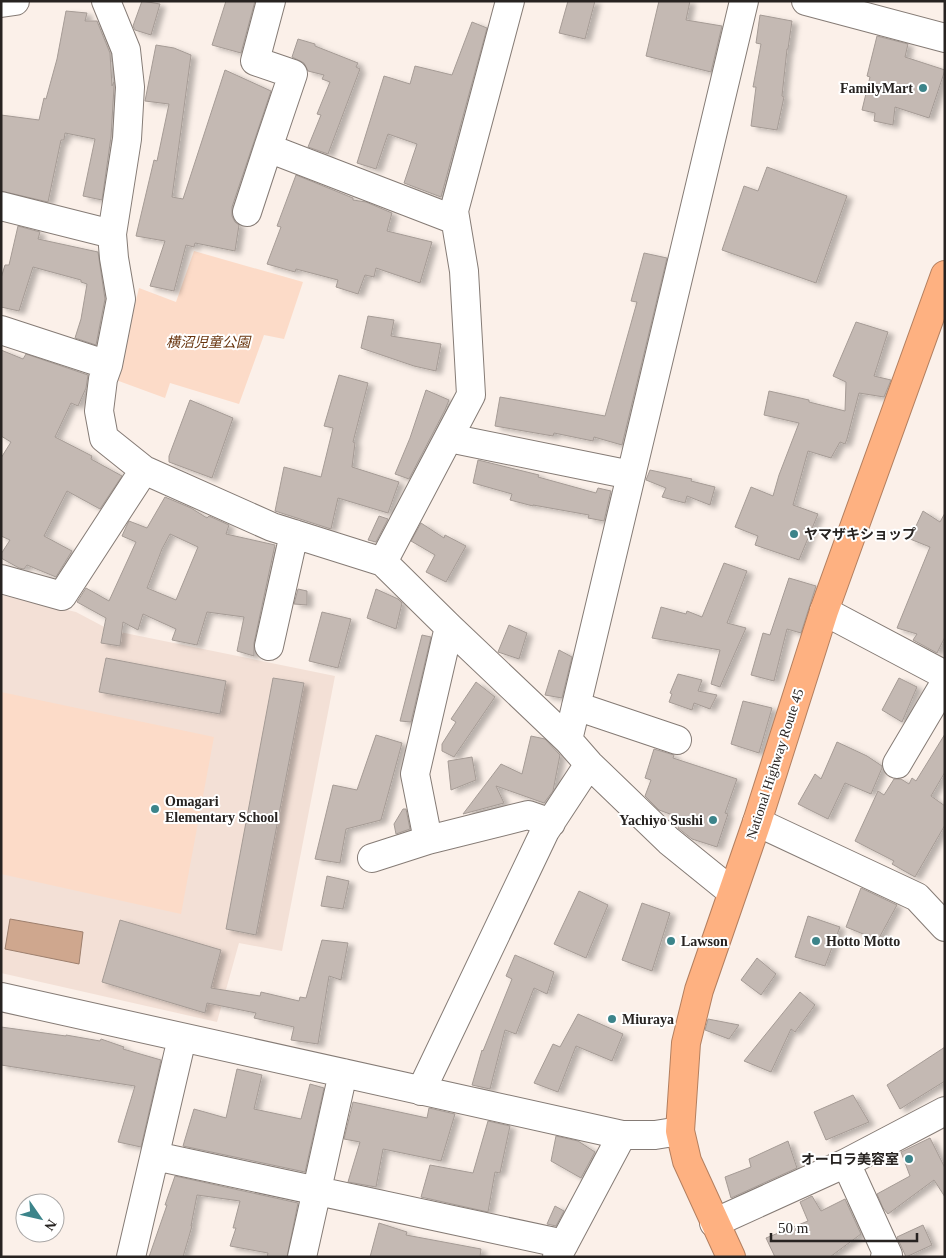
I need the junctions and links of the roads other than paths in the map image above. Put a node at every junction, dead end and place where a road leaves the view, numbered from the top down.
1 (16, 1) edge
2 (106, 1) edge
3 (271, 1) edge
4 (510, 1) edge
5 (744, 1) edge
6 (806, 1) edge
7 (1, 3) edge
8 (945, 38) edge
9 (268, 148) junction
10 (1, 206) edge
11 (247, 212) dead end
12 (455, 220) junction
13 (112, 234) junction
14 (945, 275) edge
15 (1, 330) edge
16 (108, 365) junction
17 (449, 438) junction
18 (144, 470) junction
19 (631, 475) junction
20 (294, 534) junction
21 (384, 562) junction
22 (1, 579) edge
23 (824, 611) junction
24 (449, 628) junction
25 (269, 646) dead end
26 (945, 675) edge
27 (945, 683) edge
28 (576, 706) junction
29 (568, 740) junction
30 (677, 740) dead end
31 (589, 764) junction
32 (897, 764) dead end
33 (757, 822) junction
34 (551, 823) junction
35 (428, 840) junction
36 (372, 858) dead end
37 (732, 892) junction
38 (945, 927) edge
39 (1, 997) edge
40 (182, 1038) junction
41 (343, 1073) junction
42 (421, 1091) junction
43 (945, 1111) edge
44 (680, 1131) junction
45 (622, 1135) junction
46 (155, 1156) junction
47 (846, 1163) junction
48 (317, 1191) junction
49 (714, 1223) junction
50 (560, 1250) edge
51 (131, 1257) edge
52 (302, 1257) edge
53 (731, 1257) edge
54 (886, 1257) edge

1 - 7 street
2 - 13 street
3 - 9 street
4 - 12 street
5 - 19 street
6 - 8 street
9 - 11 street
9 - 12 street
10 - 13 street
12 - 17 street
13 - 16 street
14 - 23 highway, National Highway Route 45
15 - 16 street
16 - 18 street
17 - 19 street
17 - 21 street
18 - 20 street
18 - 22 street
19 - 28 street
20 - 21 street
20 - 25 street
21 - 24 street
23 - 26 street
23 - 33 highway, National Highway Route 45
24 - 29 street
24 - 35 street
27 - 32 street
28 - 29 street
28 - 30 street
29 - 31 street
31 - 34 street
31 - 37 street
33 - 37 highway, National Highway Route 45
33 - 38 street
34 - 35 street
34 - 42 street
35 - 36 street
37 - 44 highway, National Highway Route 45
39 - 40 street
40 - 41 street
40 - 46 street
41 - 42 street
41 - 48 street
42 - 45 street
43 - 47 street
44 - 45 street
44 - 49 highway, National Highway Route 45
45 - 50 street
46 - 48 street
46 - 51 street
47 - 49 street
47 - 54 street
48 - 50 street
48 - 52 street
49 - 53 highway, National Highway Route 45

